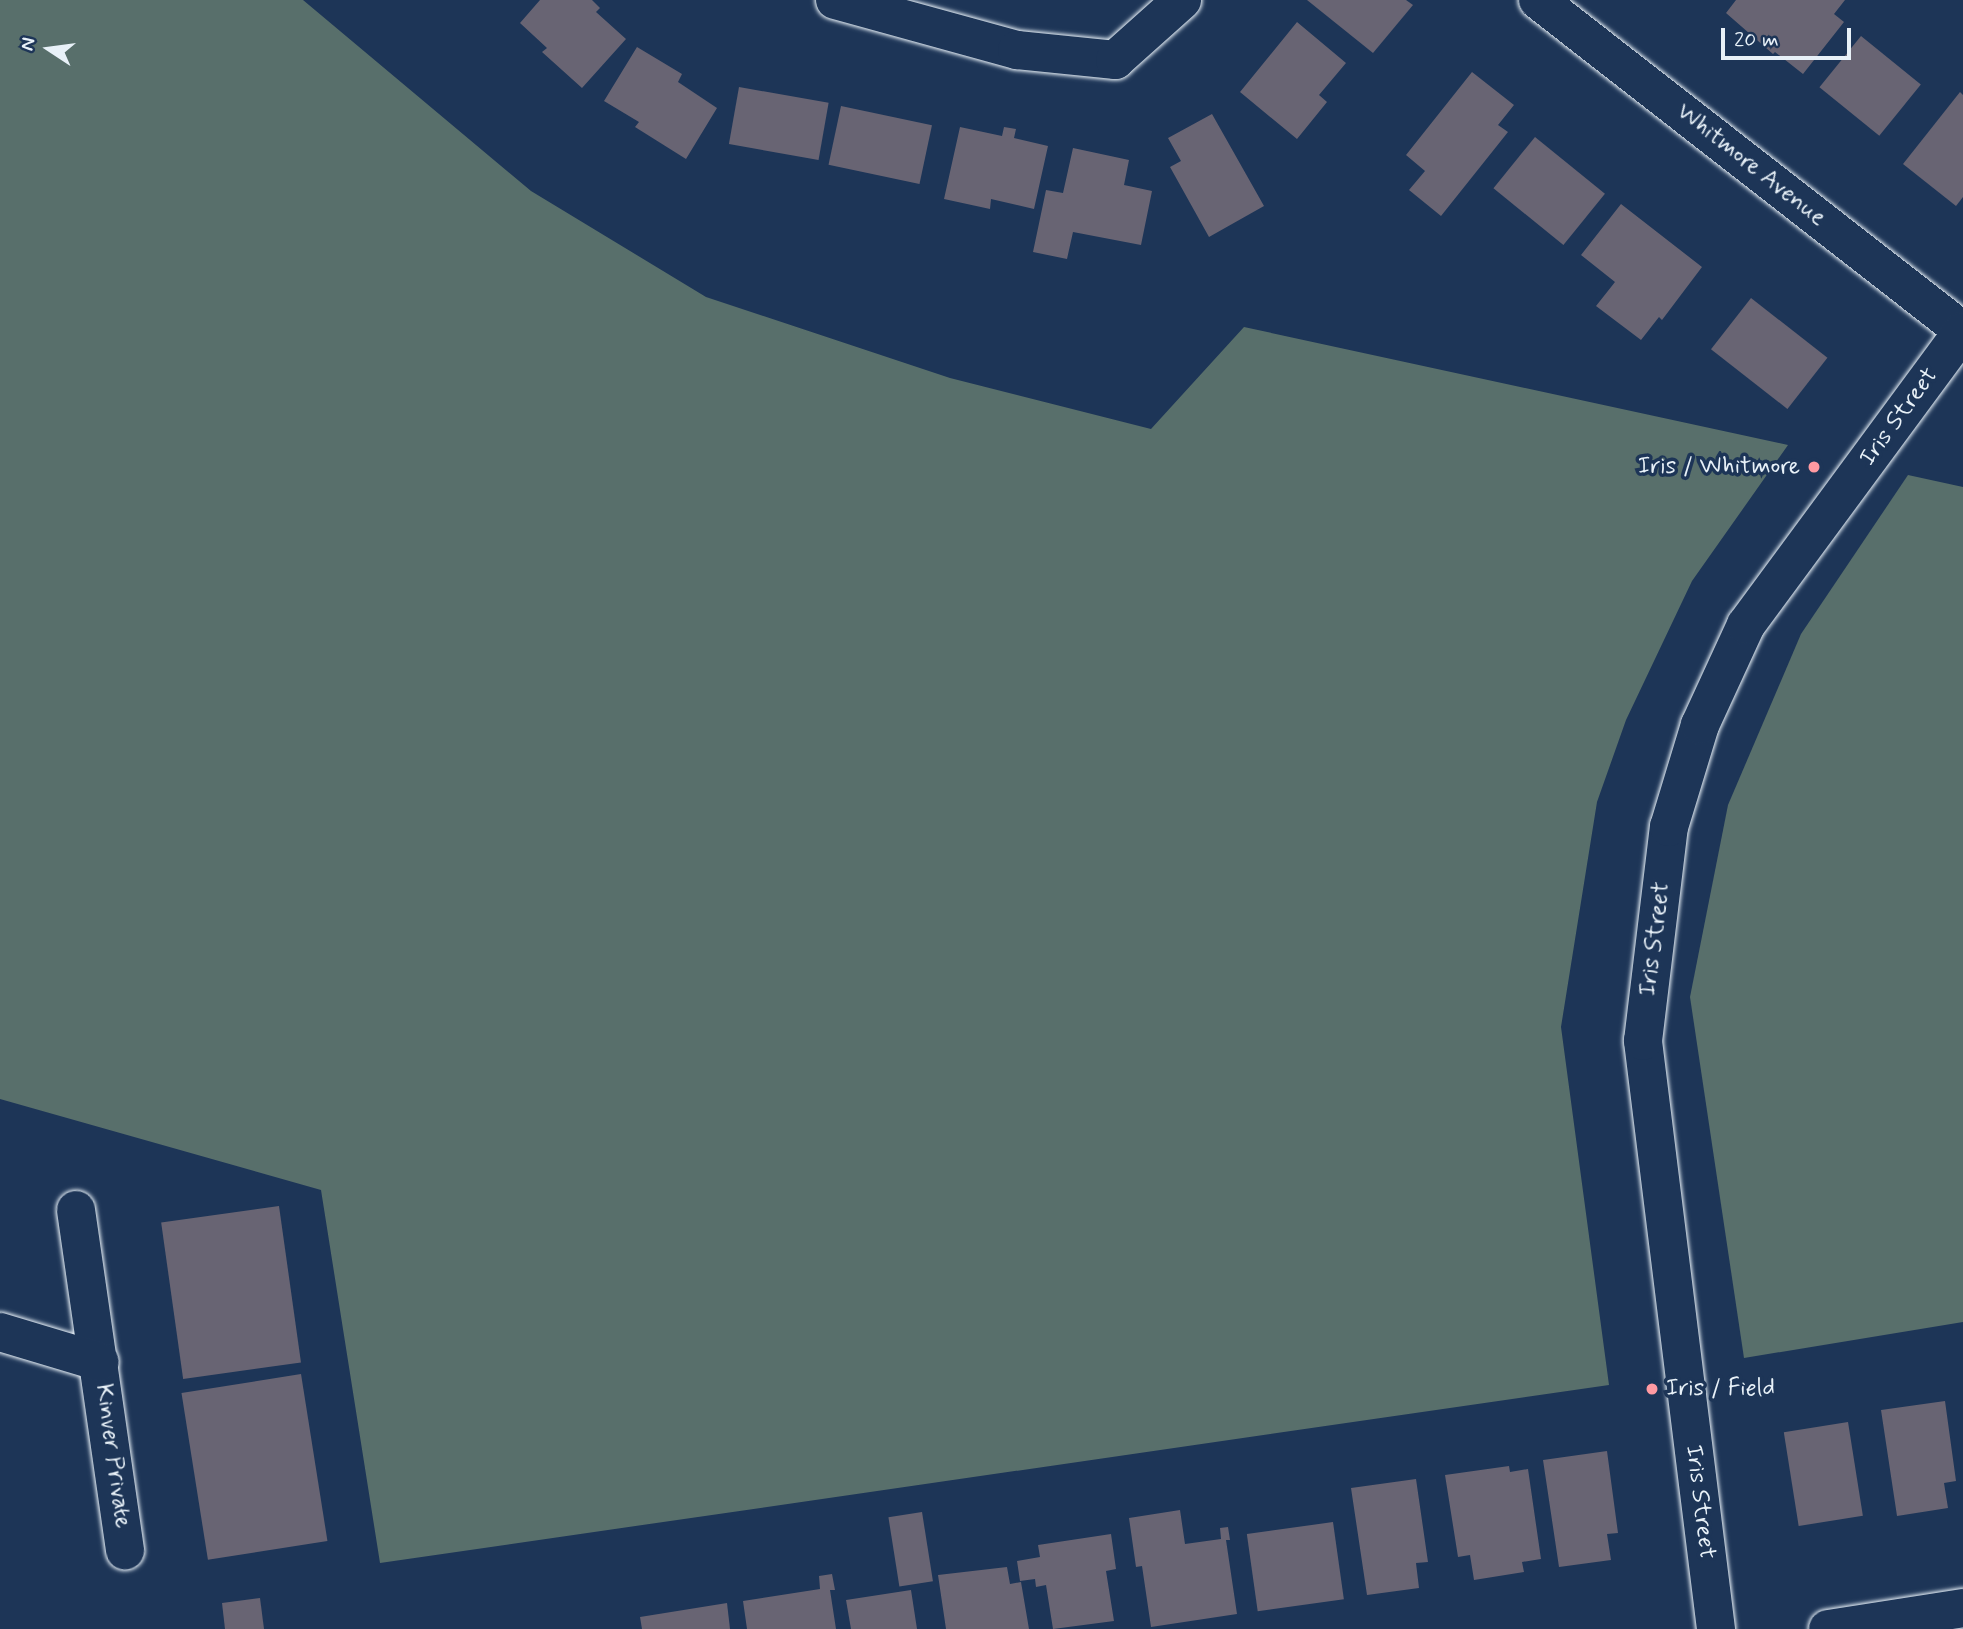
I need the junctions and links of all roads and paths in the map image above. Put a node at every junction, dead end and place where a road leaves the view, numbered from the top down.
1 (835, 0) edge
2 (1182, 0) edge
3 (1538, 0) edge
4 (1963, 331) edge
5 (76, 1210) dead end
6 (0, 1332) edge
7 (100, 1362) junction
8 (125, 1550) dead end
9 (1963, 1608) edge
10 (1716, 1629) edge
11 (1828, 1629) edge

1 - 2 street
3 - 4 street, Whitmore Avenue
4 - 10 street, Iris Street
5 - 7 street, Kinver Private
6 - 7 street, Kinver Private
7 - 8 street, Kinver Private
9 - 11 street

